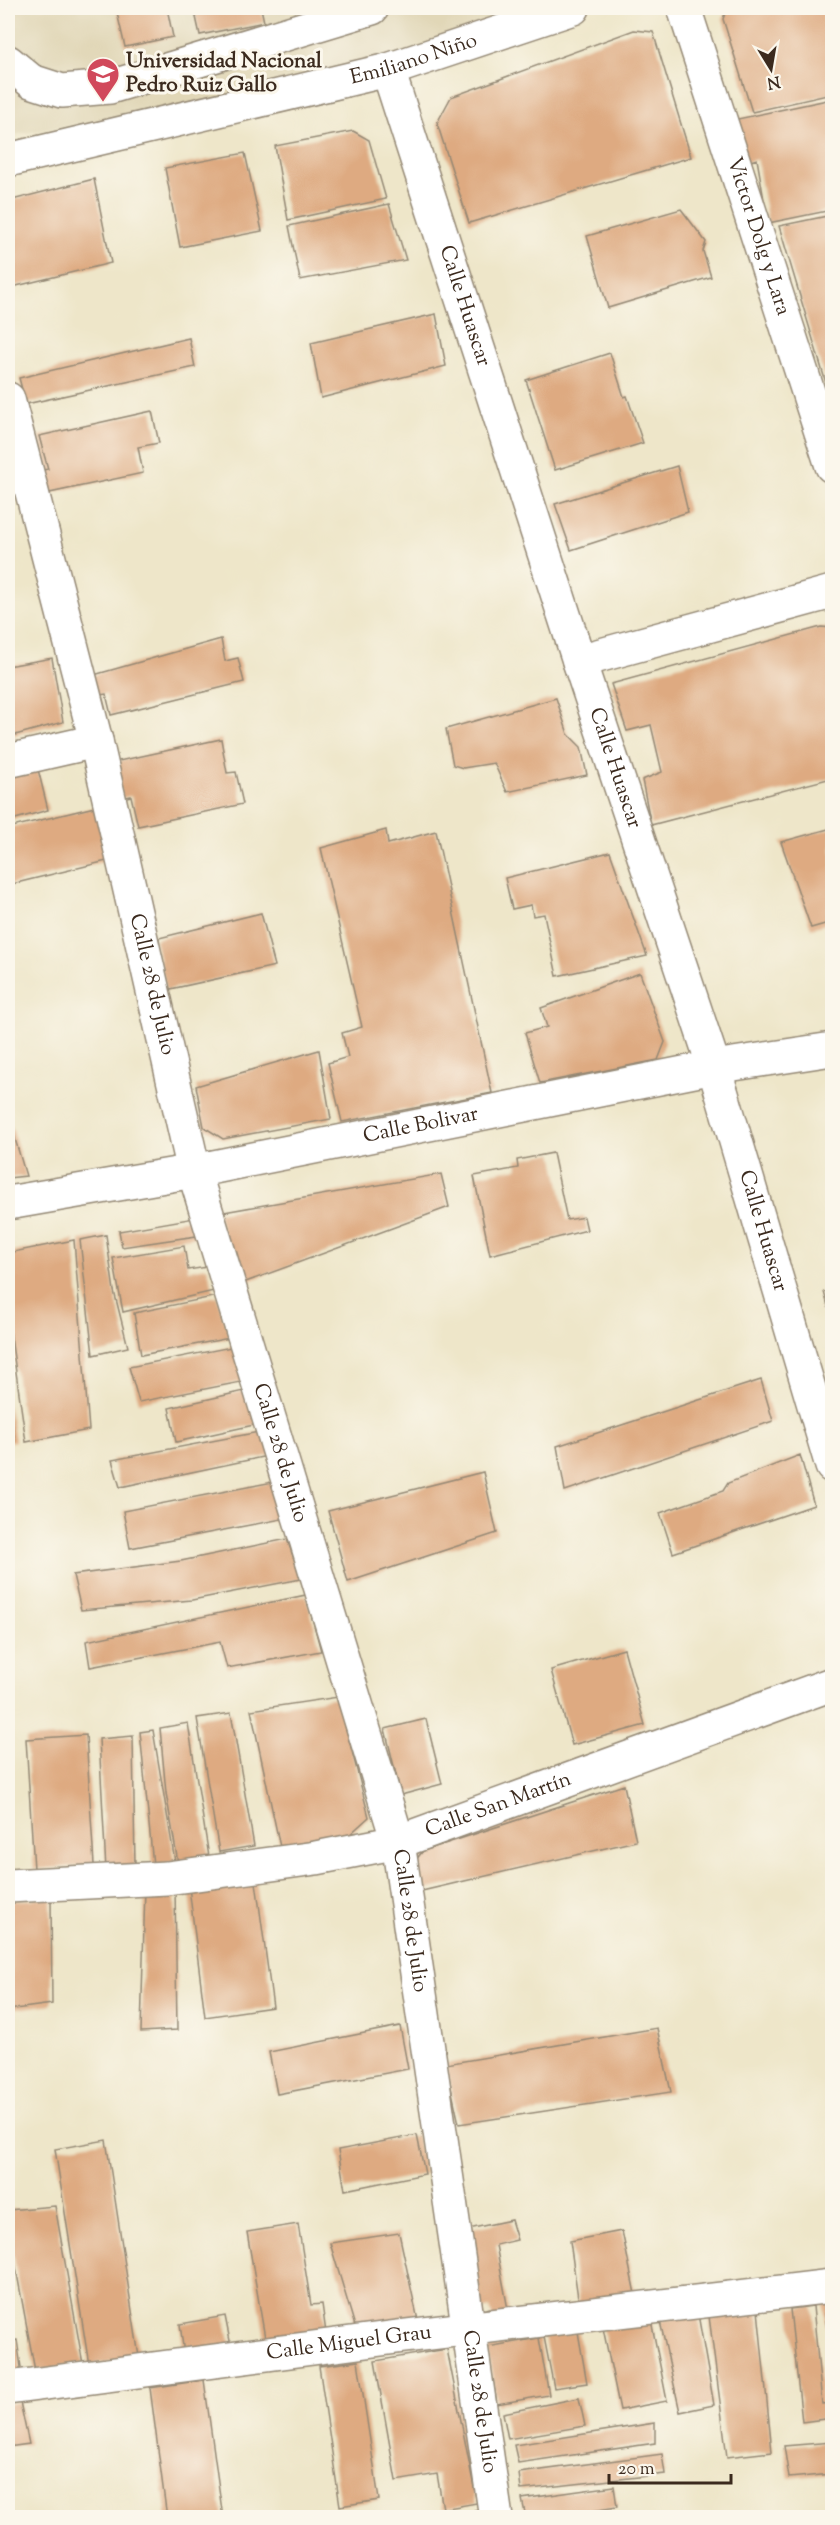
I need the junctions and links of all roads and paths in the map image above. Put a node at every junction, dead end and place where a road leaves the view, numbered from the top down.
1 (372, 8) edge
2 (573, 8) edge
3 (684, 8) edge
4 (311, 16) edge
5 (8, 62) edge
6 (388, 70) junction
7 (8, 160) edge
8 (8, 399) edge
9 (832, 466) edge
10 (832, 592) edge
11 (579, 661) junction
12 (96, 741) junction
13 (8, 761) edge
14 (832, 1049) edge
15 (714, 1066) junction
16 (195, 1171) junction
17 (8, 1203) edge
18 (832, 1466) edge
19 (832, 1684) edge
20 (398, 1842) junction
21 (8, 1886) edge
22 (832, 2286) edge
23 (468, 2329) junction
24 (8, 2388) edge
25 (496, 2517) edge

1 - 4 street
2 - 6 street, Emiliano Niño
3 - 9 street, Víctor Dolg y Lara
4 - 5 street
6 - 7 street, Emiliano Niño
6 - 11 street, Calle Huascar
8 - 12 street, Calle 28 de Julio
10 - 11 street
11 - 15 street, Calle Huascar
12 - 13 street
12 - 16 street, Calle 28 de Julio
14 - 15 street, Calle Bolivar
15 - 16 street, Calle Bolivar
15 - 18 street, Calle Huascar
16 - 17 street, Calle Bolivar
16 - 20 street, Calle 28 de Julio
19 - 20 street, Calle San Martín
20 - 21 street, Calle San Martín
20 - 23 street, Calle 28 de Julio
22 - 23 street, Calle Miguel Grau
23 - 24 street, Calle Miguel Grau
23 - 25 street, Calle 28 de Julio

